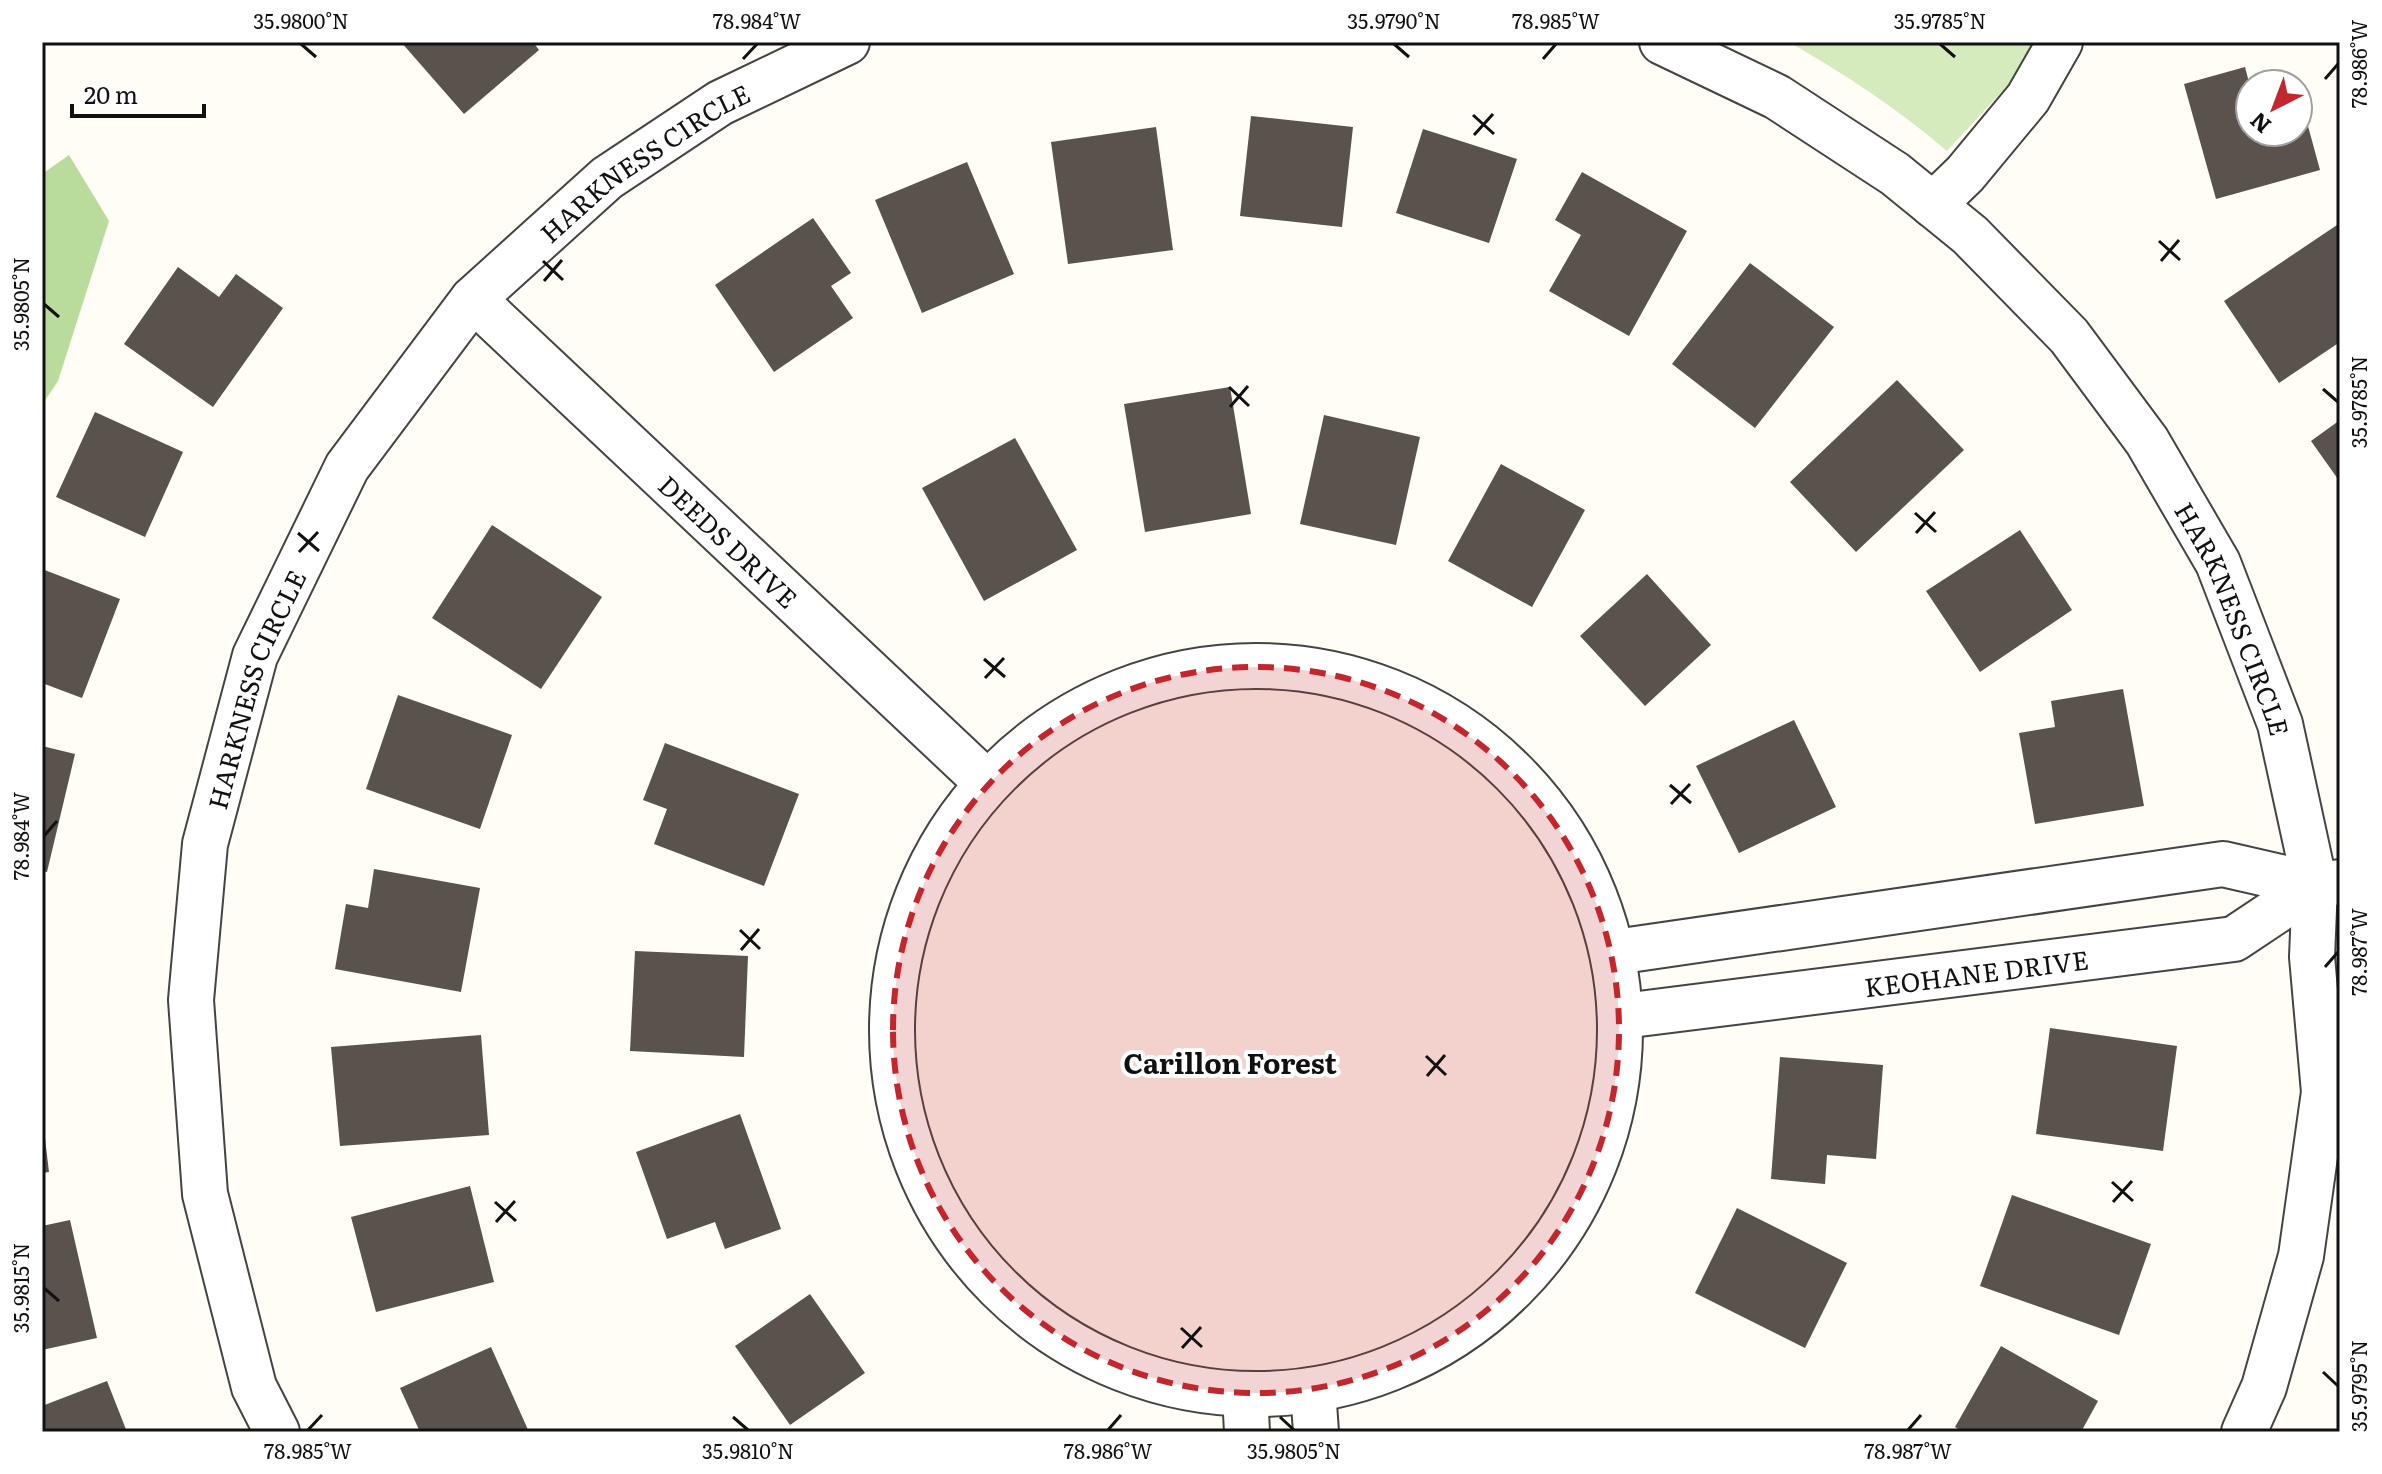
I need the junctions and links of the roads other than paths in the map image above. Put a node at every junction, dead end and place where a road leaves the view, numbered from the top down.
1 (847, 42) edge
2 (1662, 42) edge
3 (2060, 42) edge
4 (1933, 205) junction
5 (473, 299) junction
6 (985, 781) junction
7 (2328, 884) edge
8 (1615, 952) junction
9 (1623, 1016) junction
10 (1315, 1411) edge
11 (1246, 1413) edge
12 (277, 1432) edge
13 (2244, 1432) edge

1 - 5 street, HARKNESS CIRCLE
2 - 4 street, HARKNESS CIRCLE
3 - 4 street
4 - 7 street, HARKNESS CIRCLE
5 - 6 street, DEEDS DRIVE
5 - 12 street, HARKNESS CIRCLE
6 - 8 street
6 - 11 street
7 - 8 street
7 - 9 street, KEOHANE DRIVE
7 - 13 street, HARKNESS CIRCLE
8 - 9 street
9 - 10 street
10 - 11 street

